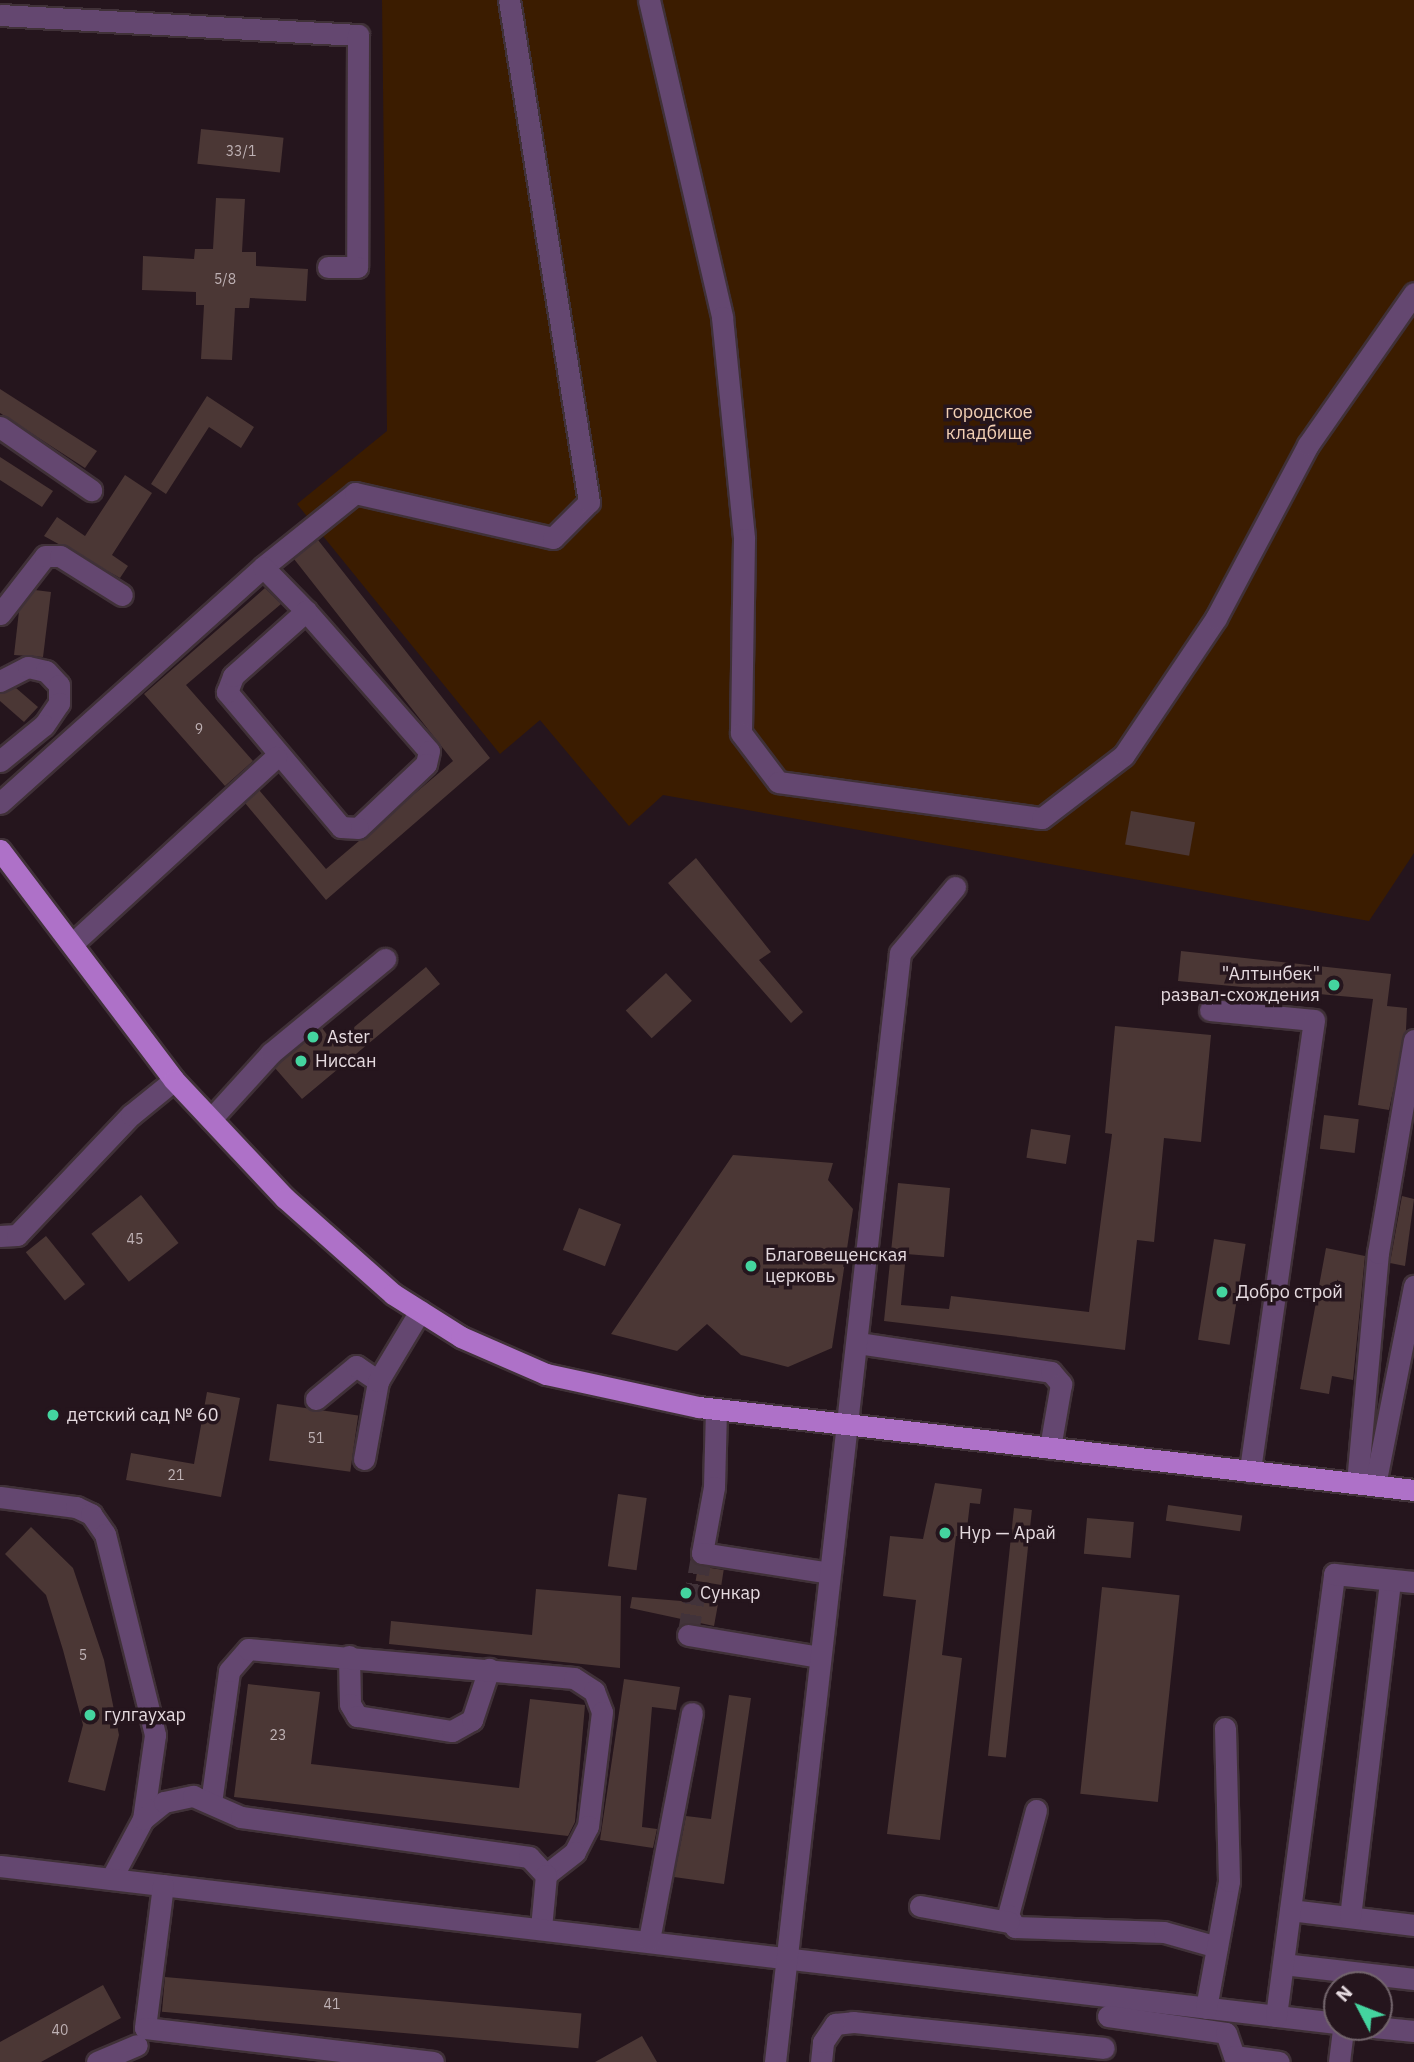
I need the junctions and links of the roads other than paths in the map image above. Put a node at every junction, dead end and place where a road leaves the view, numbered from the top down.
1 (509, 0) edge
2 (649, 0) edge
3 (0, 15) edge
4 (328, 267) dead end
5 (1414, 293) edge
6 (0, 427) edge
7 (92, 490) dead end
8 (263, 567) junction
9 (122, 595) dead end
10 (306, 611) junction
11 (0, 614) edge
12 (0, 681) edge
13 (276, 757) junction
14 (0, 761) edge
15 (0, 803) edge
16 (0, 850) edge
17 (955, 887) dead end
18 (72, 944) junction
19 (384, 959) dead end
20 (1210, 1010) dead end
21 (1414, 1040) edge
22 (174, 1080) junction
23 (211, 1119) junction
24 (0, 1236) edge
25 (1414, 1286) edge
26 (420, 1311) junction
27 (858, 1343) junction
28 (378, 1381) junction
29 (316, 1399) dead end
30 (716, 1410) junction
31 (845, 1427) junction
32 (1051, 1448) junction
33 (364, 1459) dead end
34 (1250, 1471) junction
35 (1366, 1484) junction
36 (1414, 1490) edge
37 (0, 1497) edge
38 (829, 1573) junction
39 (1391, 1580) junction
40 (1414, 1582) edge
41 (688, 1635) dead end
42 (349, 1656) junction
43 (820, 1657) junction
44 (489, 1670) junction
45 (692, 1713) dead end
46 (1225, 1728) dead end
47 (211, 1803) junction
48 (1036, 1810) dead end
49 (143, 1818) junction
50 (0, 1866) edge
51 (546, 1875) junction
52 (111, 1879) junction
53 (163, 1885) junction
54 (920, 1906) dead end
55 (1290, 1910) junction
56 (1350, 1917) junction
57 (1413, 1920) edge
58 (1009, 1922) junction
59 (541, 1928) junction
60 (649, 1940) junction
61 (1217, 1947) junction
62 (787, 1954) junction
63 (1283, 1964) junction
64 (1414, 1979) edge
65 (1109, 2007) junction
66 (1206, 2008) junction
67 (1276, 2016) junction
68 (1323, 2021) edge
69 (1393, 2029) edge
70 (1414, 2031) edge
71 (1341, 2041) edge
72 (140, 2045) edge
73 (1103, 2055) edge
74 (97, 2062) edge
75 (433, 2062) edge
76 (775, 2062) edge
77 (821, 2062) edge
78 (1279, 2062) edge
79 (1339, 2062) edge

1 - 8 street
2 - 5 street
3 - 4 street
6 - 7 street
8 - 10 street
8 - 15 street
9 - 11 street
10 - 13 street
10 - 13 street
12 - 14 street
13 - 18 street
16 - 18 main road
17 - 27 street
18 - 22 main road
19 - 23 street
20 - 34 street
21 - 35 street
22 - 23 main road
22 - 24 street
23 - 26 main road
25 - 35 street
26 - 28 street
26 - 30 main road
27 - 31 street
27 - 32 street
28 - 29 street
28 - 33 street
30 - 31 main road
30 - 38 street
31 - 32 main road
31 - 38 street
32 - 34 main road
34 - 35 main road
35 - 36 main road
37 - 49 street
38 - 43 street
39 - 40 street
39 - 55 street
39 - 56 street
41 - 43 street
42 - 44 street
42 - 44 street
42 - 47 street
43 - 62 street
44 - 51 street
45 - 60 street
46 - 61 street
47 - 49 street
47 - 51 street
48 - 58 street
49 - 52 street
50 - 52 street
51 - 59 street
52 - 53 street
53 - 59 street
53 - 72 street
54 - 58 street
55 - 56 street
55 - 63 street
56 - 57 street
58 - 61 street
59 - 60 street
60 - 62 street
61 - 66 street
62 - 65 street
62 - 76 street
63 - 64 street
63 - 67 street
65 - 66 street
65 - 73 street
65 - 78 street
66 - 67 street
67 - 68 street
69 - 70 street
71 - 79 street
72 - 74 street
72 - 75 street
73 - 77 street

